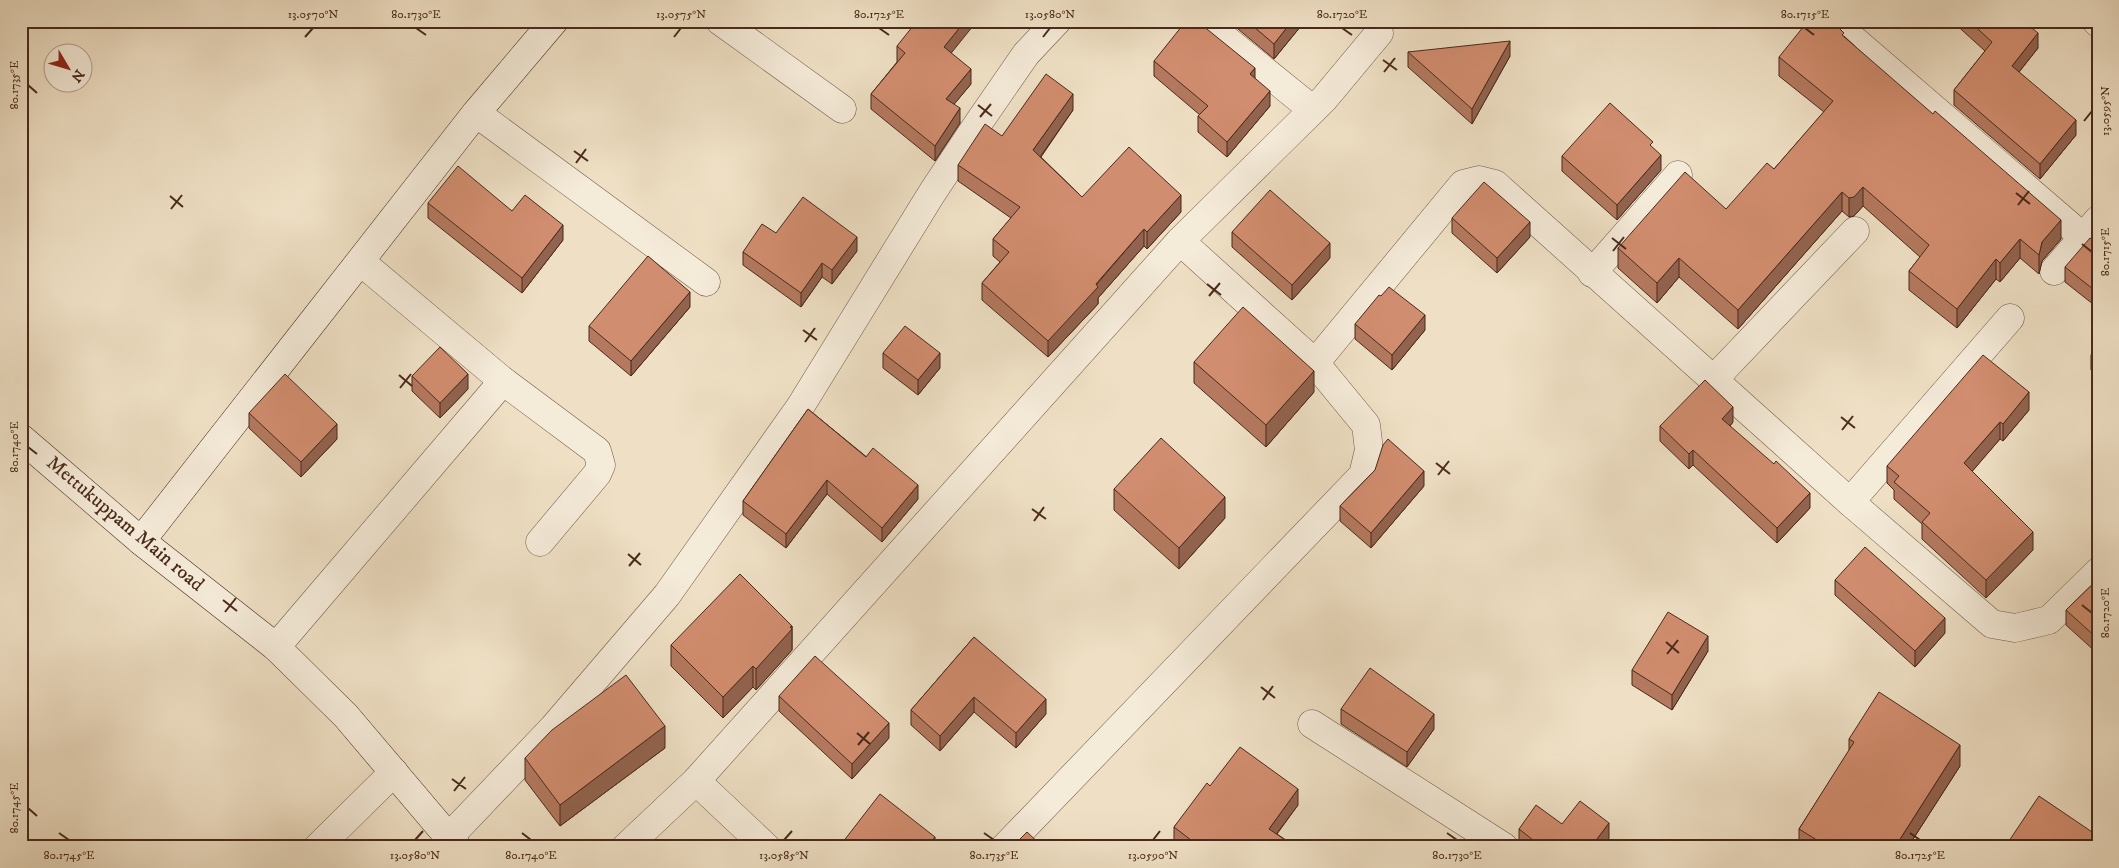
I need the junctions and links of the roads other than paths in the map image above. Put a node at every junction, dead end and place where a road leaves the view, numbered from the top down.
1 (554, 21) edge
2 (720, 21) edge
3 (1056, 21) edge
4 (1203, 21) edge
5 (1832, 21) edge
6 (1379, 33) dead end
7 (842, 109) dead end
8 (1313, 110) junction
9 (476, 113) junction
10 (1678, 175) dead end
11 (2090, 229) edge
12 (1855, 231) dead end
13 (1180, 241) junction
14 (361, 262) junction
15 (2054, 270) dead end
16 (1592, 273) junction
17 (706, 282) dead end
18 (2010, 318) dead end
19 (1314, 363) junction
20 (1713, 380) junction
21 (503, 381) junction
22 (21, 438) edge
23 (1850, 502) junction
24 (141, 541) junction
25 (540, 542) dead end
26 (2098, 572) edge
27 (276, 647) junction
28 (1312, 724) dead end
29 (394, 772) junction
30 (696, 781) junction
31 (453, 842) edge
32 (318, 847) edge
33 (626, 847) edge
34 (766, 847) edge
35 (1005, 847) edge
36 (1504, 847) edge

1 - 9 street
2 - 7 street
3 - 31 street
4 - 8 street
5 - 11 street
6 - 8 street
8 - 13 street
9 - 14 street
9 - 17 street
10 - 16 street
11 - 15 street
12 - 20 street
13 - 19 street
13 - 30 street
14 - 21 street
14 - 24 street
16 - 19 street
16 - 20 street
18 - 23 street
19 - 35 street
20 - 23 street
21 - 25 street
21 - 27 street
22 - 24 street, Mettukuppam Main road
23 - 26 street
24 - 27 street, Mettukuppam Main road
27 - 29 street, Mettukuppam Main road
28 - 36 street
29 - 31 street, Mettukuppam Main road
29 - 32 street
30 - 33 street
30 - 34 street

